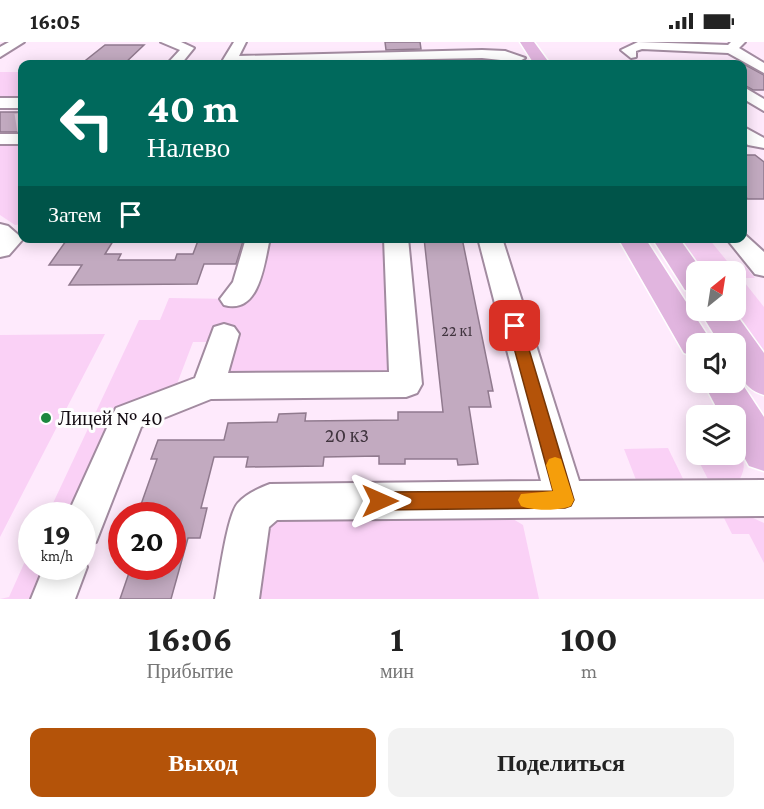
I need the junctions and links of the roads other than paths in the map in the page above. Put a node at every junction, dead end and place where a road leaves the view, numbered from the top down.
1 (18, 42) edge
2 (167, 42) edge
3 (508, 42) edge
4 (243, 43) edge
5 (531, 43) edge
6 (732, 44) edge
7 (294, 45) dead end
8 (379, 45) dead end
9 (686, 49) junction
10 (637, 52) edge
11 (0, 53) edge
12 (481, 54) edge
13 (321, 56) edge
14 (179, 60) edge
15 (230, 60) edge
16 (288, 60) edge
17 (346, 60) edge
18 (389, 60) edge
19 (518, 60) edge
20 (519, 60) edge
21 (540, 60) edge
22 (700, 60) edge
23 (764, 69) edge
24 (747, 77) edge
25 (764, 77) edge
26 (747, 94) edge
27 (0, 103) edge
28 (18, 103) edge
29 (764, 106) edge
30 (747, 114) edge
31 (764, 114) edge
32 (747, 135) edge
33 (764, 143) edge
34 (257, 243) edge
35 (396, 243) edge
36 (491, 243) edge
37 (634, 243) edge
38 (668, 243) edge
39 (742, 243) edge
40 (686, 268) edge
41 (764, 268) edge
42 (234, 299) dead end
43 (723, 321) edge
44 (689, 333) edge
45 (224, 334) dead end
46 (764, 381) edge
47 (209, 386) junction
48 (727, 393) edge
49 (764, 453) edge
50 (764, 498) edge
51 (565, 500) junction
52 (93, 502) edge
53 (61, 580) edge
54 (53, 599) edge
55 (237, 599) edge

1 - 11 street
2 - 14 street
3 - 20 main road
4 - 15 street
5 - 21 main road
6 - 9 street
6 - 23 street
7 - 13 street
8 - 13 street
9 - 10 street
9 - 22 street
12 - 18 street
12 - 19 street
13 - 16 street
13 - 17 street
24 - 25 street
26 - 29 street
27 - 28 street
30 - 31 street
32 - 33 street
34 - 42 street
35 - 47 street
36 - 51 street
37 - 44 main road
38 - 40 main road
39 - 41 street
43 - 46 main road
45 - 47 street
47 - 52 street
48 - 49 main road
50 - 51 street
51 - 55 street
53 - 54 street

